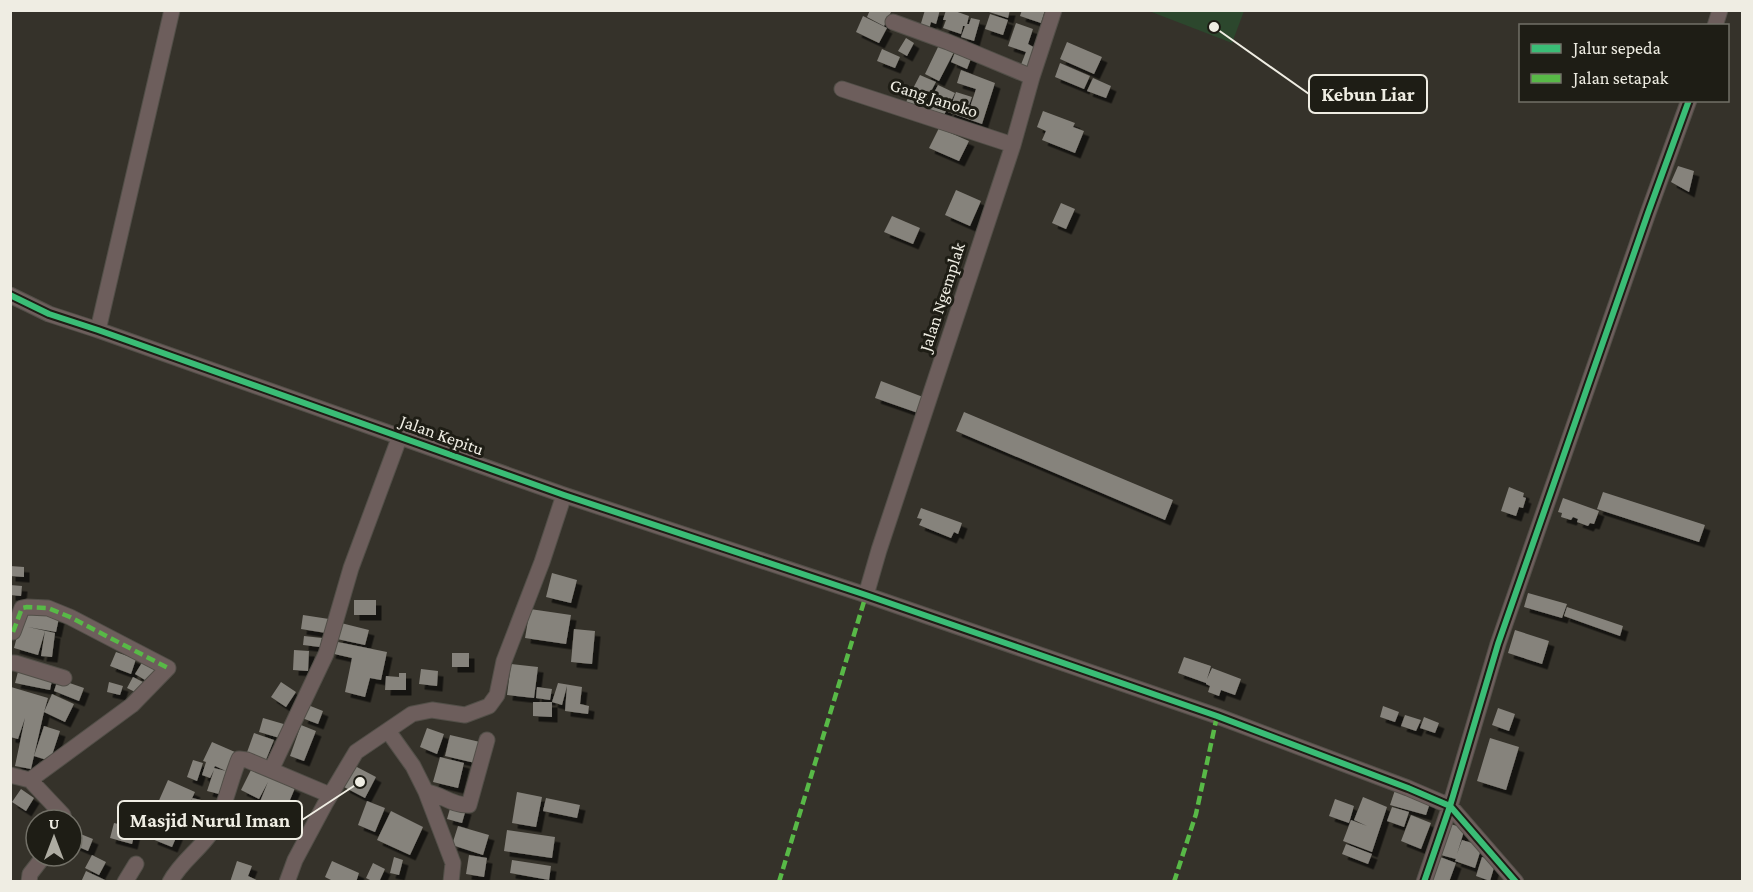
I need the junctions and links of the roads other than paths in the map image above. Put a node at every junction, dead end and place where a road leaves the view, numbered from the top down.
1 (172, 10) edge
2 (1054, 10) edge
3 (893, 22) dead end
4 (1032, 77) junction
5 (842, 89) dead end
6 (1688, 102) edge
7 (1013, 145) junction
8 (10, 295) edge
9 (98, 330) junction
10 (400, 436) junction
11 (564, 495) junction
12 (866, 595) junction
13 (11, 637) edge
14 (10, 663) edge
15 (64, 678) dead end
16 (388, 731) junction
17 (487, 740) dead end
18 (271, 770) junction
19 (10, 775) edge
20 (30, 780) junction
21 (426, 792) junction
22 (330, 795) junction
23 (1450, 806) junction
24 (56, 808) edge
25 (136, 864) dead end
26 (35, 868) edge
27 (29, 882) edge
28 (125, 882) edge
29 (170, 882) edge
30 (287, 882) edge
31 (451, 882) edge
32 (1424, 882) edge
33 (1516, 882) edge

1 - 9 street
2 - 4 street, Jalan Ngemplak
3 - 4 street
4 - 7 street, Jalan Ngemplak
5 - 7 street, Gang Janoko
6 - 23 street
7 - 12 street, Jalan Ngemplak
8 - 9 street, Jalan Kepitu
9 - 10 street, Jalan Kepitu
10 - 11 street, Jalan Kepitu
10 - 18 street
11 - 12 street, Jalan Kepitu
11 - 16 street
12 - 23 street, Jalan Kepitu
13 - 20 street
14 - 15 street
16 - 21 street
16 - 22 street
17 - 21 street
18 - 22 street
18 - 29 street
19 - 20 street
20 - 24 street
21 - 31 street
22 - 30 street
23 - 32 street
23 - 33 street
25 - 28 street
26 - 27 street

